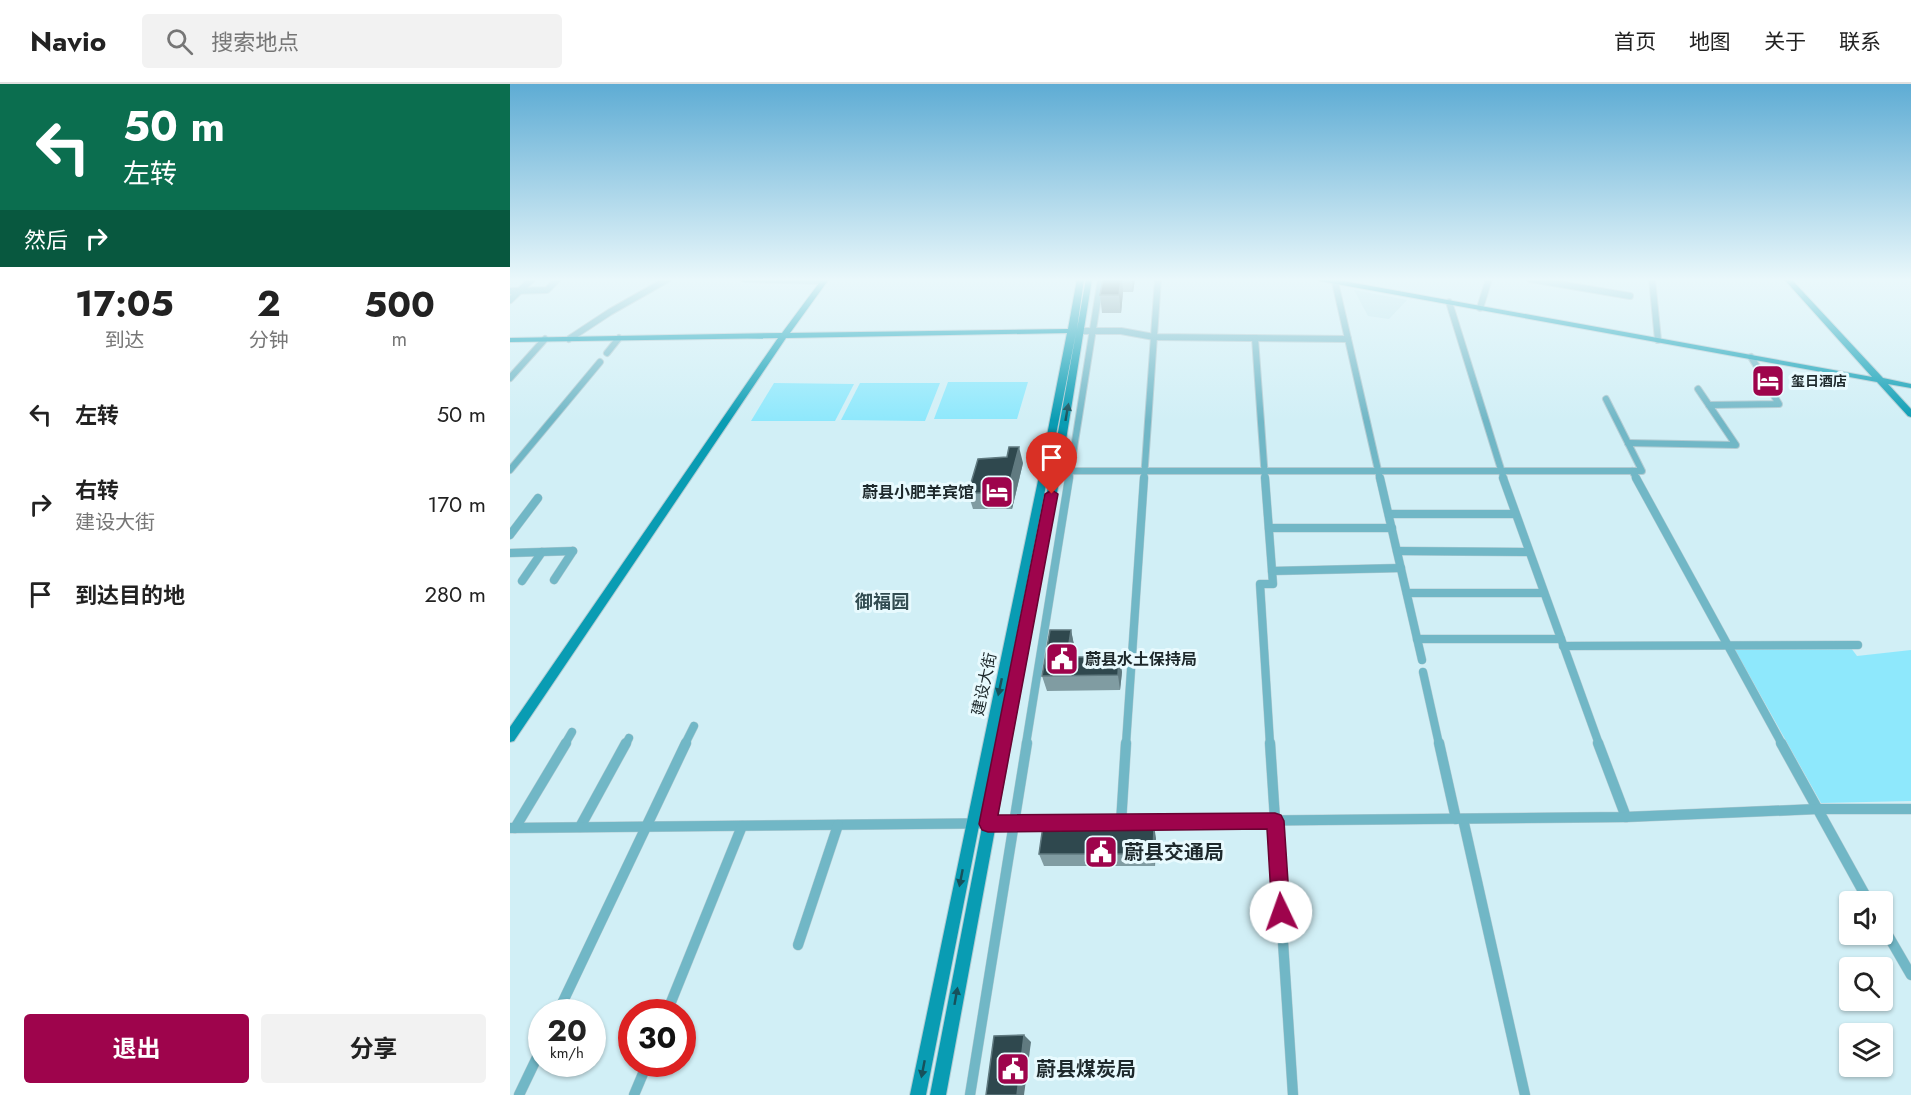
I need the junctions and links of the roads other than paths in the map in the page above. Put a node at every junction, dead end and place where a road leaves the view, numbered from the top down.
1 (589, 326) edge
2 (791, 326) edge
3 (1082, 326) edge
4 (1083, 326) edge
5 (1084, 326) edge
6 (1155, 326) edge
7 (1343, 326) edge
8 (1456, 326) edge
9 (1581, 326) edge
10 (1657, 326) edge
11 (1830, 326) edge
12 (1082, 331) junction
13 (783, 337) junction
14 (1154, 337) junction
15 (619, 338) junction
16 (1255, 338) junction
17 (510, 339) edge
18 (545, 339) junction
19 (570, 339) junction
20 (1348, 339) junction
21 (1658, 340) junction
22 (607, 353) dead end
23 (1750, 357) junction
24 (600, 362) dead end
25 (1763, 376) dead end
26 (510, 378) edge
27 (1881, 381) junction
28 (1911, 386) edge
29 (1768, 387) dead end
30 (1698, 389) dead end
31 (1606, 399) dead end
32 (1709, 405) junction
33 (1911, 414) edge
34 (1628, 443) junction
35 (510, 470) edge
36 (1050, 471) junction
37 (1070, 471) junction
38 (1146, 471) junction
39 (1265, 471) junction
40 (1379, 471) junction
41 (1499, 471) junction
42 (1632, 471) junction
43 (538, 498) dead end
44 (1389, 514) junction
45 (1515, 514) junction
46 (1269, 528) junction
47 (1392, 528) junction
48 (510, 535) edge
49 (1397, 551) junction
50 (542, 552) junction
51 (1529, 552) junction
52 (510, 553) edge
53 (1401, 568) junction
54 (1272, 571) junction
55 (554, 580) dead end
56 (522, 581) dead end
57 (1407, 593) junction
58 (1544, 593) junction
59 (1418, 639) junction
60 (1562, 643) junction
61 (1728, 645) junction
62 (1858, 645) dead end
63 (1422, 660) dead end
64 (1423, 672) dead end
65 (694, 726) dead end
66 (572, 732) dead end
67 (510, 737) edge
68 (629, 738) dead end
69 (1817, 809) junction
70 (1911, 809) edge
71 (1626, 817) junction
72 (1459, 819) junction
73 (1275, 821) junction
74 (1121, 823) junction
75 (972, 824) junction
76 (988, 824) junction
77 (1013, 824) junction
78 (838, 825) junction
79 (742, 826) junction
80 (580, 827) junction
81 (647, 827) junction
82 (513, 828) edge
83 (1863, 891) edge
84 (1893, 944) edge
85 (798, 945) dead end
86 (1911, 975) edge
87 (564, 999) edge
88 (672, 999) edge
89 (528, 1076) edge
90 (642, 1077) edge
91 (519, 1095) edge
92 (634, 1095) edge
93 (918, 1095) edge
94 (938, 1095) edge
95 (970, 1095) edge
96 (1293, 1095) edge
97 (1525, 1095) edge

1 - 19 street
2 - 13 main road
3 - 12 main road, 建设大街
4 - 12 main road, 建设大街
5 - 12 street
6 - 14 street
7 - 20 street
8 - 41 street
9 - 21 main road
10 - 21 street
11 - 27 main road
12 - 13 main road
12 - 14 street
12 - 36 main road, 建设大街
12 - 37 street
13 - 15 main road
13 - 67 main road
14 - 16 street
14 - 38 street
15 - 19 main road
15 - 22 street
16 - 20 street
16 - 39 street
17 - 18 main road
18 - 19 main road
18 - 26 street
20 - 40 street
21 - 23 main road
23 - 25 street
23 - 27 main road
24 - 35 street
27 - 28 main road
27 - 33 main road
29 - 32 street
30 - 32 street
31 - 34 street
32 - 34 street
34 - 42 street
36 - 37 street
36 -> 75 main road, 建设大街
36 - 76 main road, 建设大街
37 - 38 street
37 - 77 street
38 - 39 street
38 - 74 street
39 - 40 street
39 - 46 street
40 - 41 street
40 - 44 street
41 - 42 street
41 - 45 street
42 - 61 street
43 - 48 street
44 - 45 street
44 - 47 street
45 - 51 street
46 - 47 street
46 - 54 street
47 - 49 street
49 - 51 street
49 - 53 street
50 - 52 street
50 - 55 street
50 - 56 street
51 - 58 street
53 - 54 street
53 - 57 street
54 - 73 street
57 - 58 street
57 - 59 street
58 - 60 street
59 - 60 street
59 - 63 street
60 - 61 street
60 - 71 street
61 - 62 street
61 - 69 street
64 - 72 street
65 - 81 street
66 - 82 street
68 - 80 street
69 - 70 street
69 - 71 street
69 - 83 street
71 - 72 street
72 - 73 street
72 - 97 street
73 - 74 street
73 - 96 street
74 - 77 street
75 - 76 street
75 - 78 street
75 -> 93 main road, 建设大街
76 - 77 street
94 -> 76 main road, 建设大街
77 - 95 street
78 - 79 street
78 - 85 street
79 - 81 street
79 - 88 street
80 - 81 street
80 - 82 street
81 - 87 street
84 - 86 street
89 - 91 street
90 - 92 street

